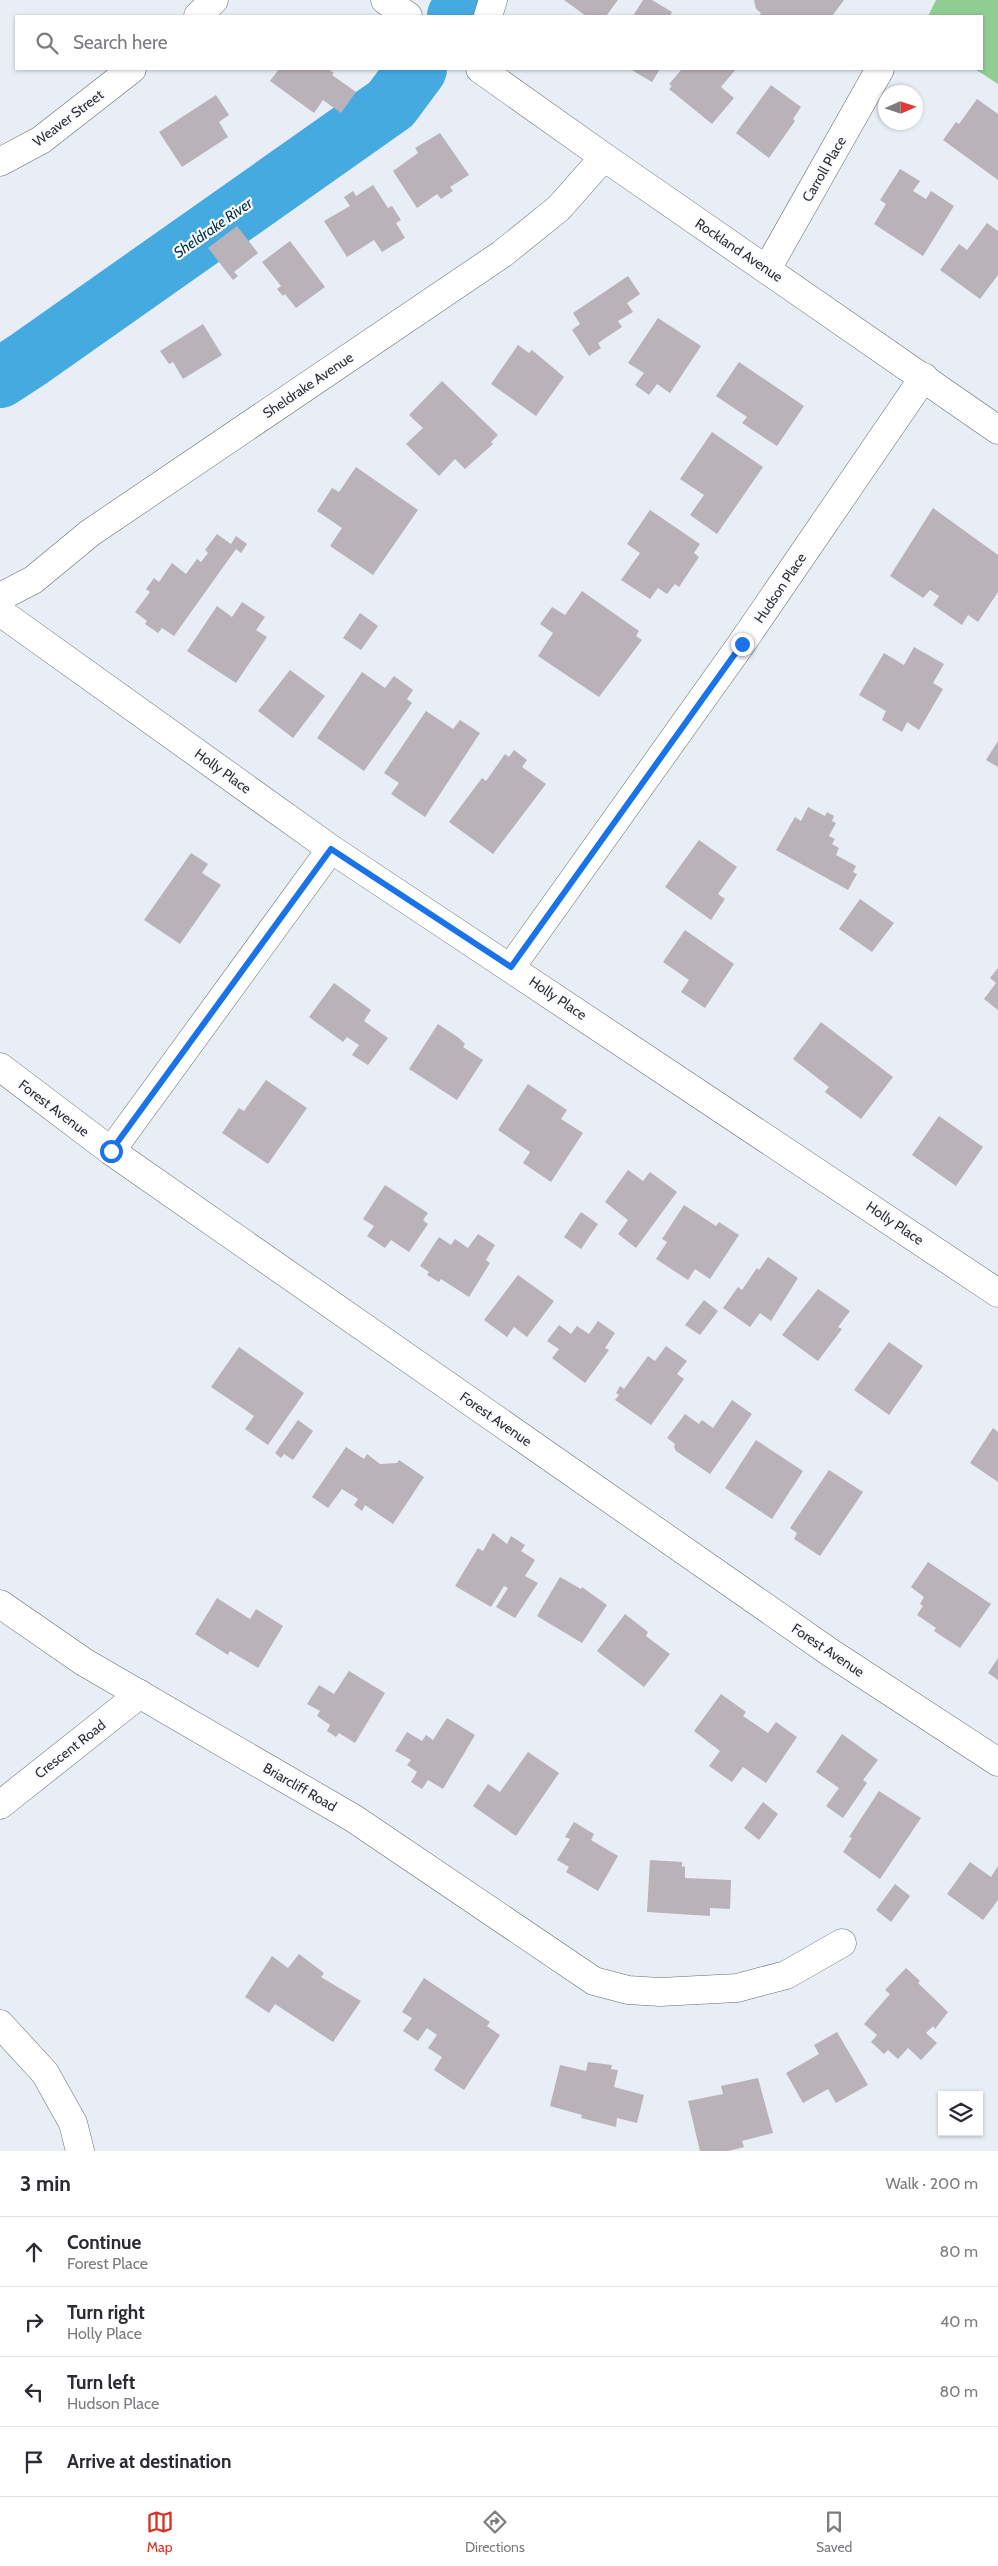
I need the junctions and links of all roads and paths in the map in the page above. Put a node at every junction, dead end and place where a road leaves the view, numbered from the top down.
1 (214, 0) edge
2 (493, 0) edge
3 (199, 15) edge
4 (488, 15) edge
5 (131, 70) edge
6 (481, 70) edge
7 (879, 70) edge
8 (604, 157) junction
9 (0, 162) edge
10 (767, 269) junction
11 (924, 377) junction
12 (998, 430) edge
13 (0, 597) edge
14 (0, 612) edge
15 (331, 849) junction
16 (511, 967) junction
17 (0, 1066) edge
18 (111, 1151) junction
19 (993, 1280) edge
20 (0, 1604) edge
21 (140, 1694) junction
22 (998, 1762) edge
23 (0, 1805) edge
24 (842, 1943) dead end
25 (0, 2024) edge
26 (80, 2151) edge

1 - 3 street
2 - 4 street
5 - 9 street, Weaver Street
6 - 8 street, Rockland Avenue
7 - 10 street, Carroll Place
8 - 10 street, Rockland Avenue
8 - 13 street, Sheldrake Avenue
10 - 11 street, Rockland Avenue
11 - 12 street, Rockland Avenue
11 - 16 street, Hudson Place
14 - 15 street, Holly Place
15 - 16 street, Holly Place
15 - 18 street
16 - 19 street, Holly Place
17 - 18 street, Forest Avenue
18 - 22 street, Forest Avenue
20 - 21 street, Briarcliff Road
21 - 23 street, Crescent Road
21 - 24 street, Briarcliff Road
25 - 26 street

